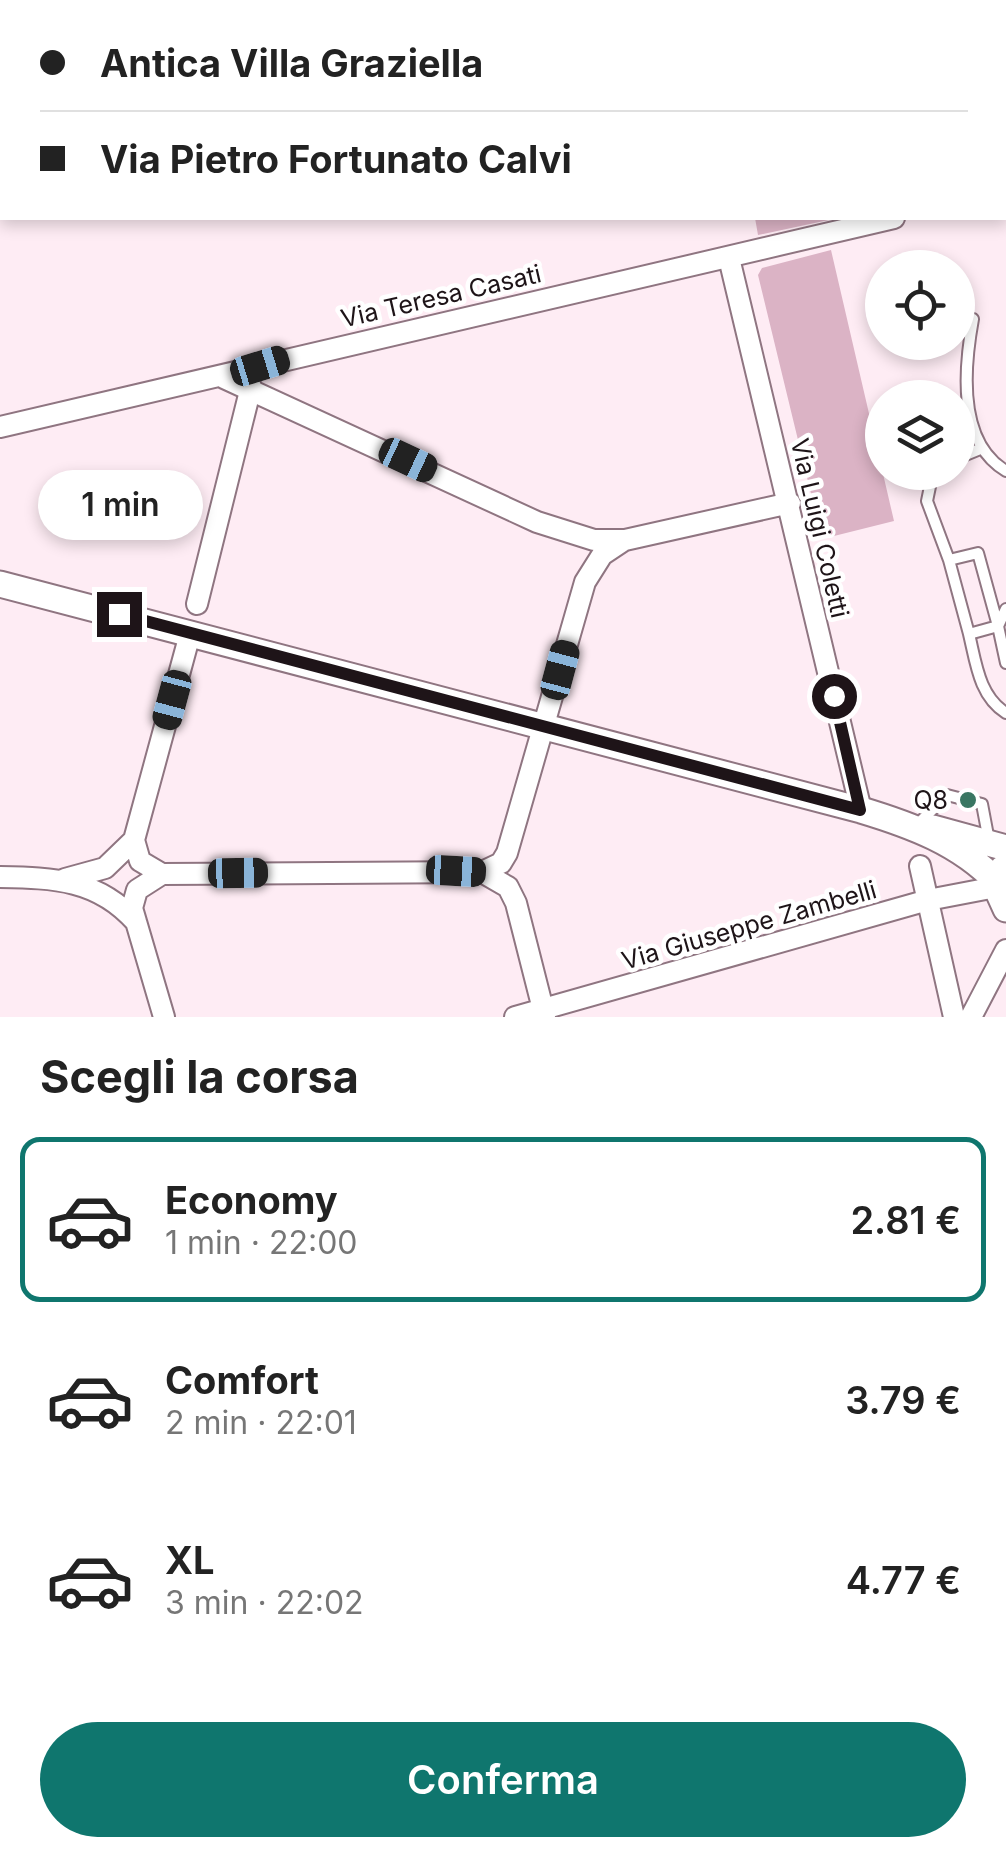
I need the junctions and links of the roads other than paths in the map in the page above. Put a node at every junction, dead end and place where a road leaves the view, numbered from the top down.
1 (886, 220) edge
2 (729, 258) junction
3 (965, 360) edge
4 (224, 378) junction
5 (251, 387) junction
6 (0, 427) edge
7 (980, 449) junction
8 (975, 451) edge
9 (1006, 471) edge
10 (927, 490) edge
11 (790, 503) junction
12 (625, 540) junction
13 (949, 560) junction
14 (0, 584) edge
15 (197, 604) dead end
16 (1006, 610) edge
17 (998, 626) junction
18 (190, 634) junction
19 (969, 634) junction
20 (1006, 662) edge
21 (1006, 713) edge
22 (542, 725) junction
23 (860, 810) junction
24 (908, 824) junction
25 (134, 840) junction
26 (998, 845) edge
27 (920, 866) dead end
28 (482, 872) junction
29 (162, 874) junction
30 (0, 877) edge
31 (65, 879) junction
32 (1001, 885) edge
33 (928, 900) junction
34 (137, 924) junction
35 (1006, 950) edge
36 (544, 1013) edge
37 (164, 1017) edge
38 (516, 1017) edge
39 (954, 1017) edge
40 (971, 1017) edge

1 - 2 street, Via Teresa Casati
2 - 4 street, Via Teresa Casati
2 - 11 street, Via Luigi Coletti
3 - 7 lane
4 - 5 street
4 - 6 street, Via Teresa Casati
5 - 12 street
5 - 15 street
7 - 8 lane
7 - 9 lane
10 - 13 lane
11 - 12 street
11 - 23 street, Via Luigi Coletti
12 - 22 street
13 - 17 lane
13 - 19 lane
14 - 18 street
16 - 17 lane
17 - 19 lane
17 - 20 lane
18 - 22 street
18 - 25 street
19 - 21 lane
22 - 23 street
22 - 28 street
23 - 24 street
24 - 26 street
24 - 26 lane
24 - 32 street
25 - 29 street
25 - 31 street
27 - 33 street
28 - 29 street
28 - 36 street
29 - 34 street
30 - 31 street
31 - 34 street
32 - 33 street, Via Giuseppe Zambelli
33 - 36 street, Via Giuseppe Zambelli
33 - 39 street
34 - 37 street
35 - 40 street
36 - 38 street, Via Giuseppe Zambelli

